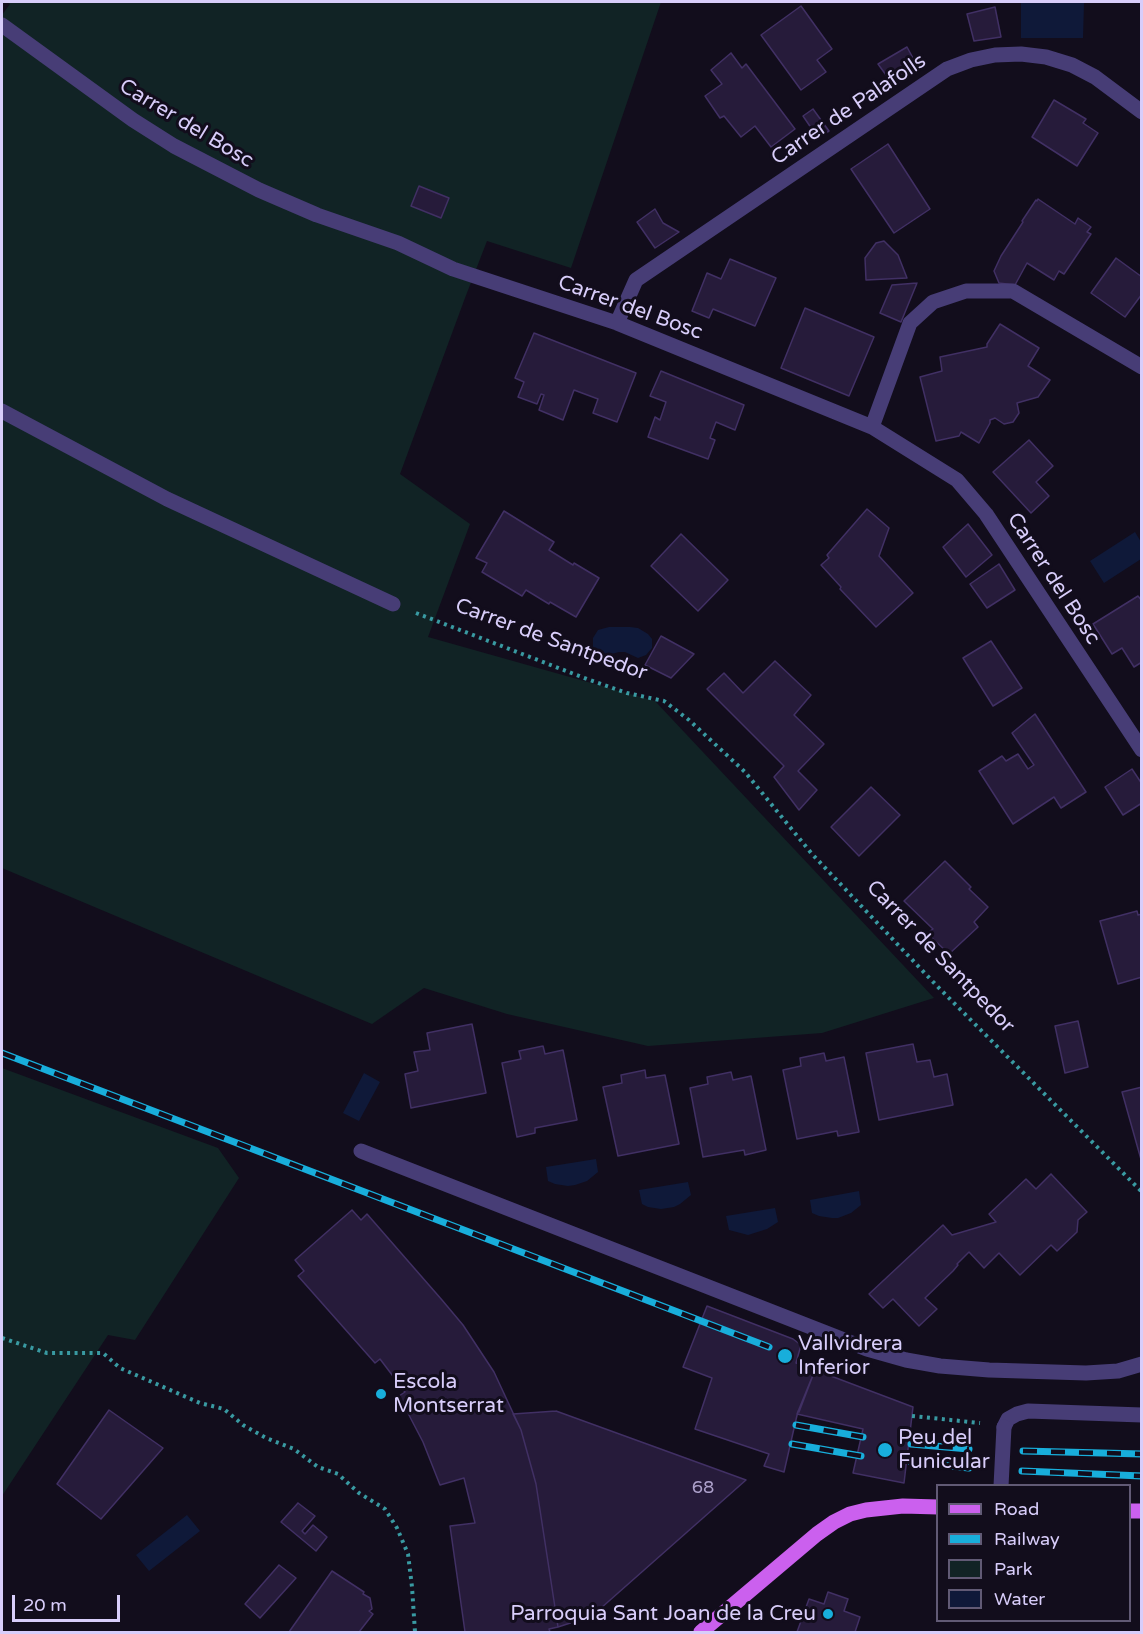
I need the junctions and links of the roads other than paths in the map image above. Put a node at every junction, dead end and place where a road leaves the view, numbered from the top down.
1 (2, 26) edge
2 (1142, 112) edge
3 (617, 323) junction
4 (1142, 367) edge
5 (2, 411) edge
6 (872, 427) junction
7 (393, 604) road end
8 (1142, 750) edge
9 (361, 1151) dead end
10 (1142, 1364) edge
11 (1142, 1415) edge
12 (1001, 1484) edge
13 (936, 1506) edge
14 (701, 1632) edge

1 - 3 street, Carrer del Bosc
2 - 3 street, Carrer de Palafolls
3 - 6 street, Carrer del Bosc
4 - 6 street
5 - 7 street
6 - 8 street, Carrer del Bosc
9 - 10 street
11 - 12 street, bridge
13 - 14 main road

